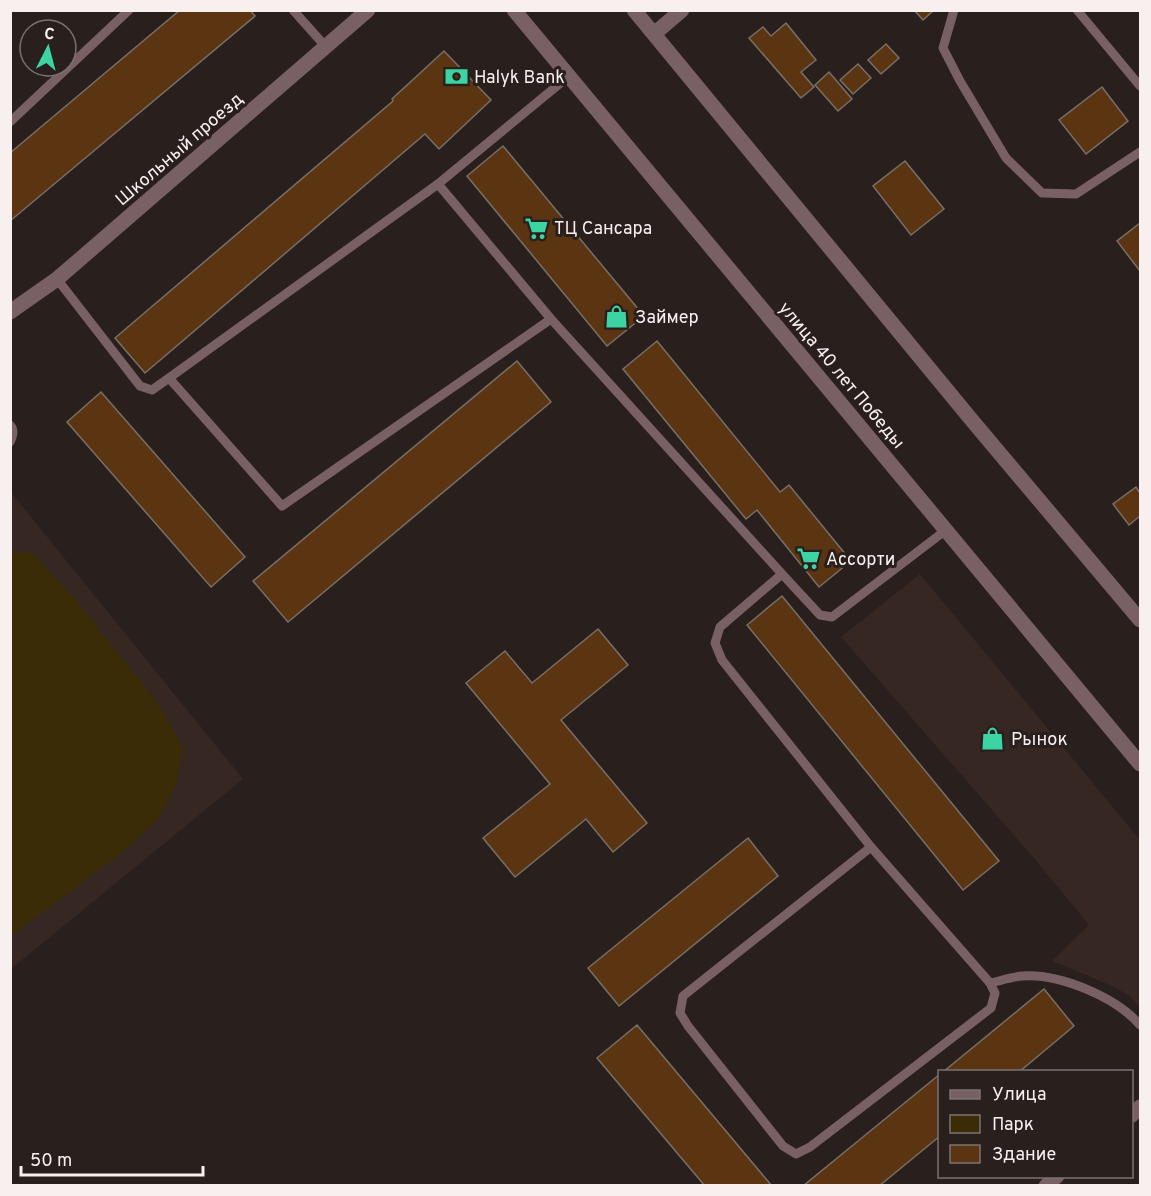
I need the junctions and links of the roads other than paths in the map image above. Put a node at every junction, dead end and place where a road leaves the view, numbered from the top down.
1 (129, 10) edge
2 (293, 10) edge
3 (369, 10) edge
4 (514, 10) edge
5 (634, 10) edge
6 (682, 10) edge
7 (954, 10) edge
8 (1077, 10) edge
9 (654, 34) junction
10 (326, 47) junction
11 (569, 76) junction
12 (1140, 86) edge
13 (10, 122) edge
14 (1140, 152) edge
15 (438, 184) junction
16 (57, 279) junction
17 (10, 312) edge
18 (551, 319) junction
19 (169, 378) junction
20 (10, 425) edge
21 (10, 442) edge
22 (946, 530) junction
23 (782, 574) junction
24 (1140, 620) edge
25 (1140, 764) edge
26 (871, 847) junction
27 (990, 983) junction
28 (1140, 1025) edge

1 - 13 lane
2 - 10 lane
3 - 10 street, Школьный проезд
4 - 11 street, улица 40 лет Победы
5 - 9 street
6 - 9 street
7 - 14 lane
8 - 12 lane
9 - 24 street
10 - 16 street, Школьный проезд
11 - 15 lane
11 - 22 street, улица 40 лет Победы
15 - 18 lane
15 - 19 lane
16 - 17 street, Школьный проезд
16 - 19 lane
18 - 19 lane
18 - 23 lane
20 - 21 lane
22 - 23 lane
22 - 25 street, улица 40 лет Победы
23 - 26 lane
26 - 27 lane
26 - 27 lane
27 - 28 lane

